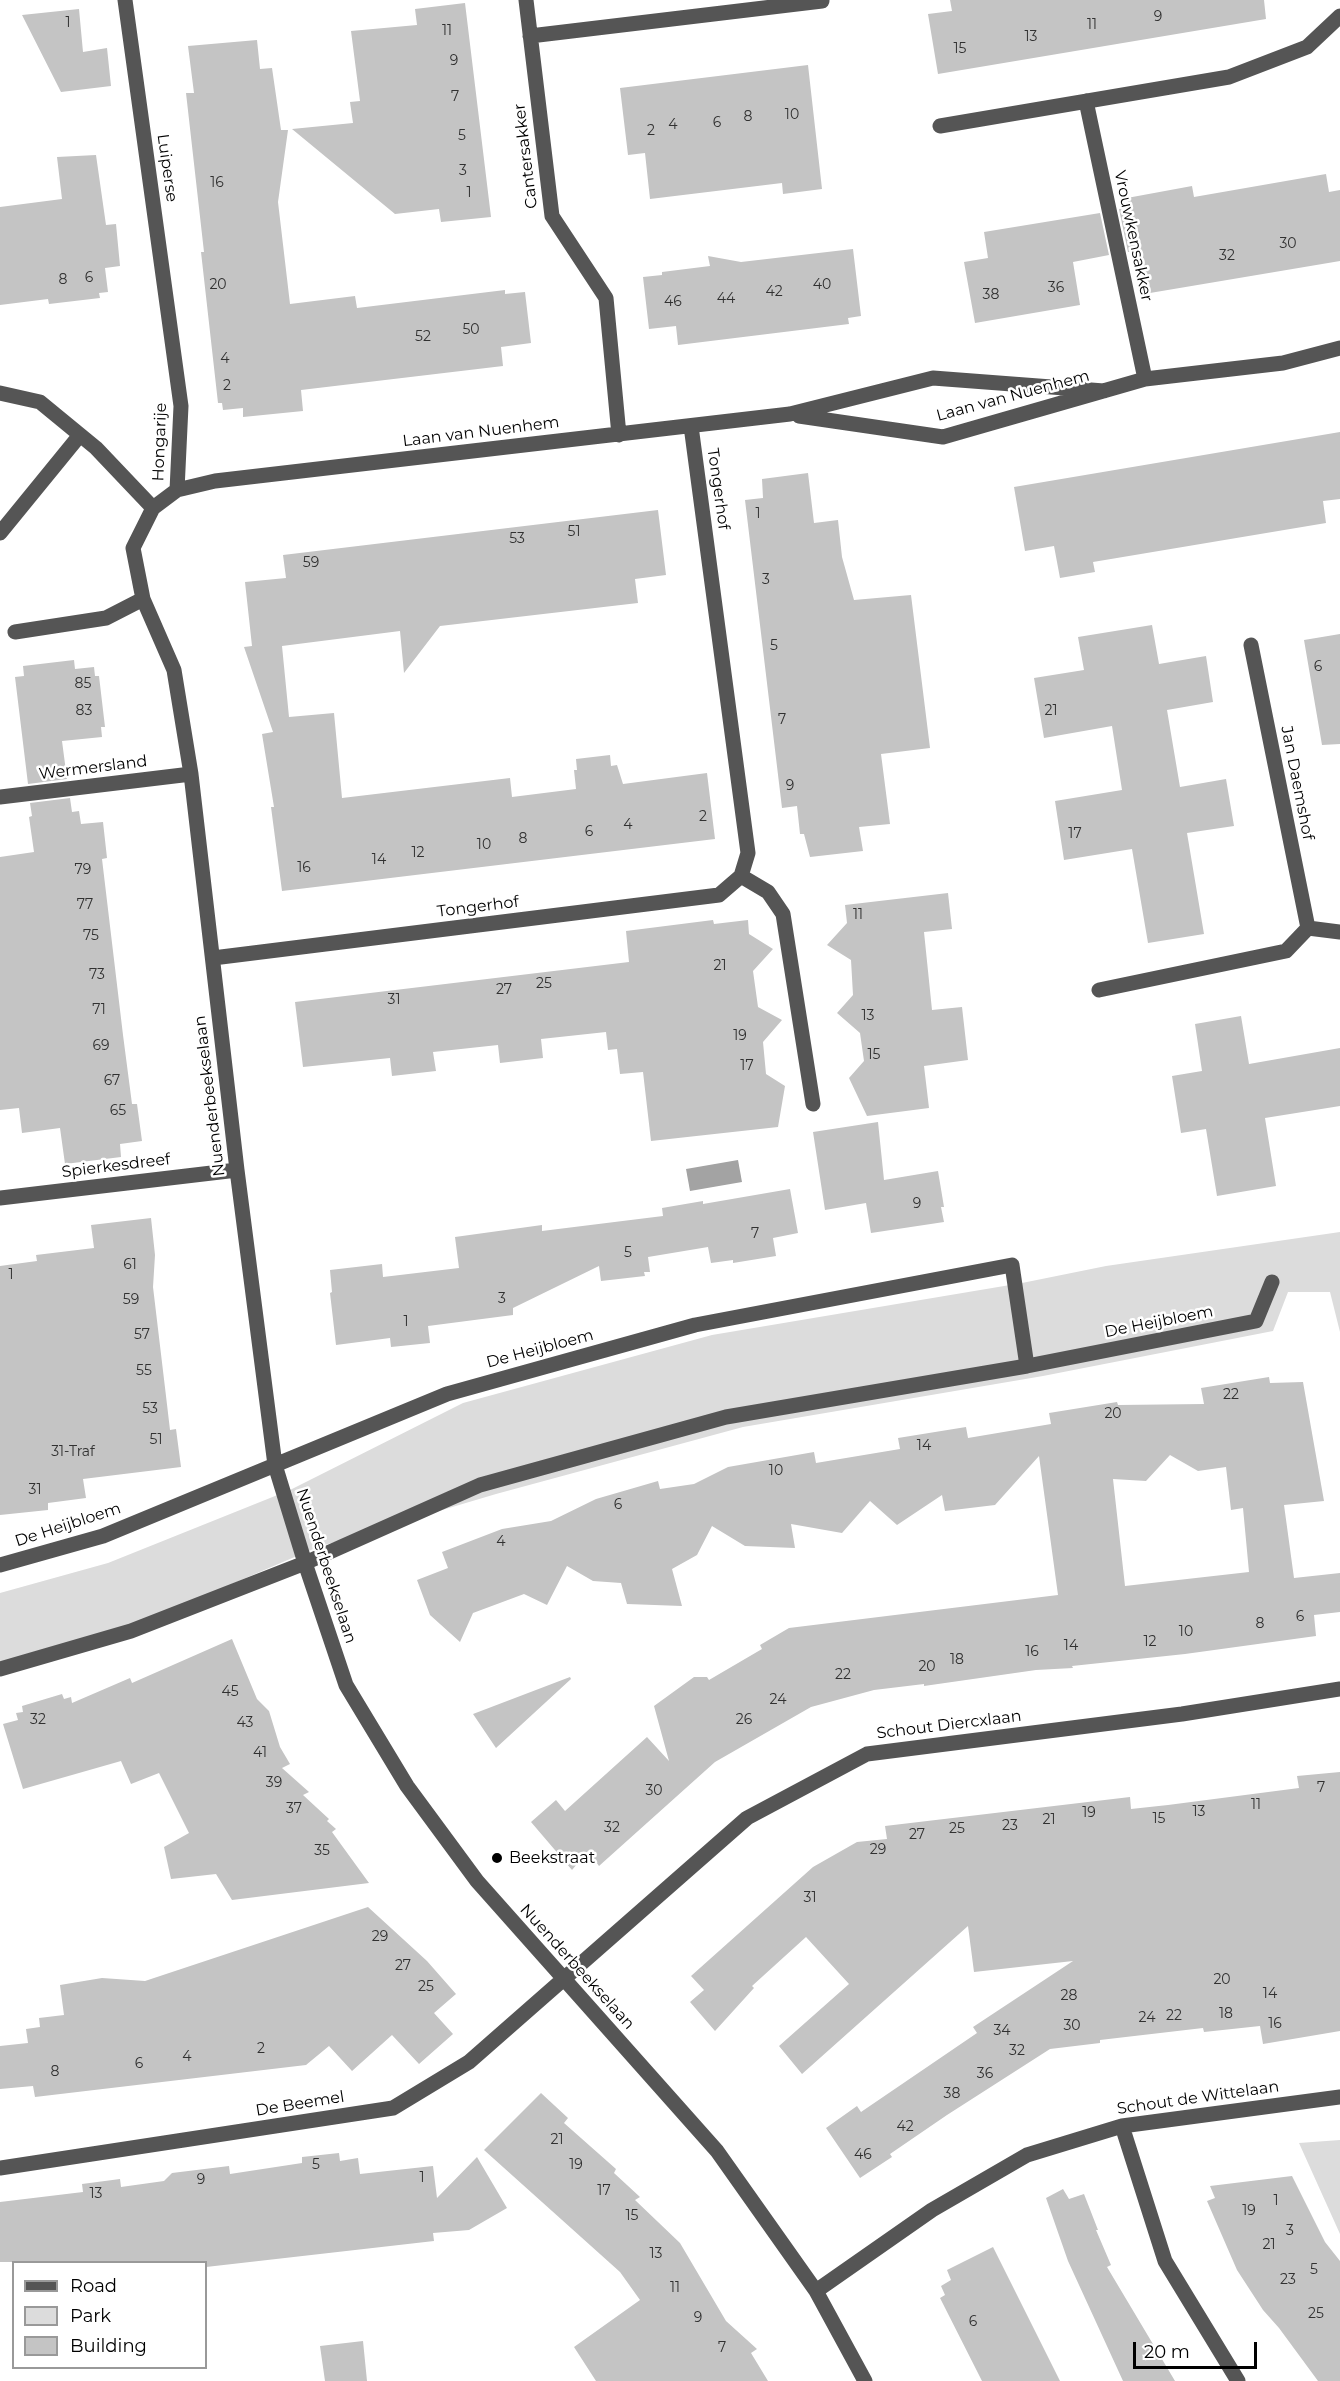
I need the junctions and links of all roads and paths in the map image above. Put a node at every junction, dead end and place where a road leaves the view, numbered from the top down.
1 (125, 0) edge
2 (526, 0) edge
3 (822, 1) edge
4 (1340, 16) edge
5 (530, 36) junction
6 (1086, 101) junction
7 (940, 126) dead end
8 (173, 341) joint
9 (1340, 348) edge
10 (1145, 379) junction
11 (1104, 391) junction
12 (0, 393) edge
13 (790, 414) junction
14 (691, 426) junction
15 (80, 435) junction
16 (619, 435) junction
17 (177, 490) junction
18 (153, 508) junction
19 (0, 533) edge
20 (143, 599) junction
21 (15, 632) dead end
22 (1251, 645) dead end
23 (191, 774) junction
24 (0, 797) edge
25 (741, 876) junction
26 (1308, 928) junction
27 (1340, 932) edge
28 (213, 958) junction
29 (1099, 990) dead end
30 (813, 1104) dead end
31 (237, 1170) junction
32 (0, 1198) edge
33 (1272, 1282) dead end
34 (1027, 1366) junction
35 (275, 1465) junction
36 (305, 1563) junction
37 (0, 1565) edge
38 (0, 1669) edge
39 (1340, 1689) edge
40 (565, 1980) junction
41 (1340, 2097) edge
42 (1122, 2126) junction
43 (0, 2168) edge
44 (816, 2291) junction
45 (866, 2381) edge
46 (1238, 2381) edge

1 - 8 street, Luiperse
2 - 5 street, Cantersakker
3 - 5 street
4 - 6 street
5 - 16 street, Cantersakker
6 - 7 street
6 - 10 street, Vrouwkensakker
8 - 17 street, Hongarije
9 - 10 street, Laan van Nuenhem
10 - 11 street, Laan van Nuenhem
11 - 13 street, Laan van Nuenhem
11 - 13 street, Laan van Nuenhem
12 - 15 street
13 - 14 street, Laan van Nuenhem
14 - 16 street, Laan van Nuenhem
14 - 25 street, Tongerhof
15 - 18 street
15 - 19 street
16 - 17 street, Laan van Nuenhem
17 - 18 street, Hongarije
18 - 20 street, Hongarije
20 - 21 street
20 - 23 street, Nuenderbeekselaan
22 - 26 street, Jan Daemshof
23 - 24 street, Wermersland
23 - 28 street, Nuenderbeekselaan
25 - 28 street, Tongerhof
25 - 30 street
26 - 27 street
26 - 29 street
28 - 31 street, Nuenderbeekselaan
31 - 32 street, Spierkesdreef
31 - 35 street, Nuenderbeekselaan
33 - 34 street, De Heijbloem
34 - 35 street, De Heijbloem
34 - 36 street, De Heijbloem
35 - 36 street, Nuenderbeekselaan
35 - 37 street, De Heijbloem
36 - 38 street, De Heijbloem
36 - 40 street, Nuenderbeekselaan
39 - 40 street, Schout Diercxlaan
40 - 43 street, De Beemel
40 - 44 street, Nuenderbeekselaan
41 - 42 street, Schout de Wittelaan
42 - 44 street, Schout de Wittelaan
42 - 46 street
44 - 45 street, Nuenderbeekselaan

